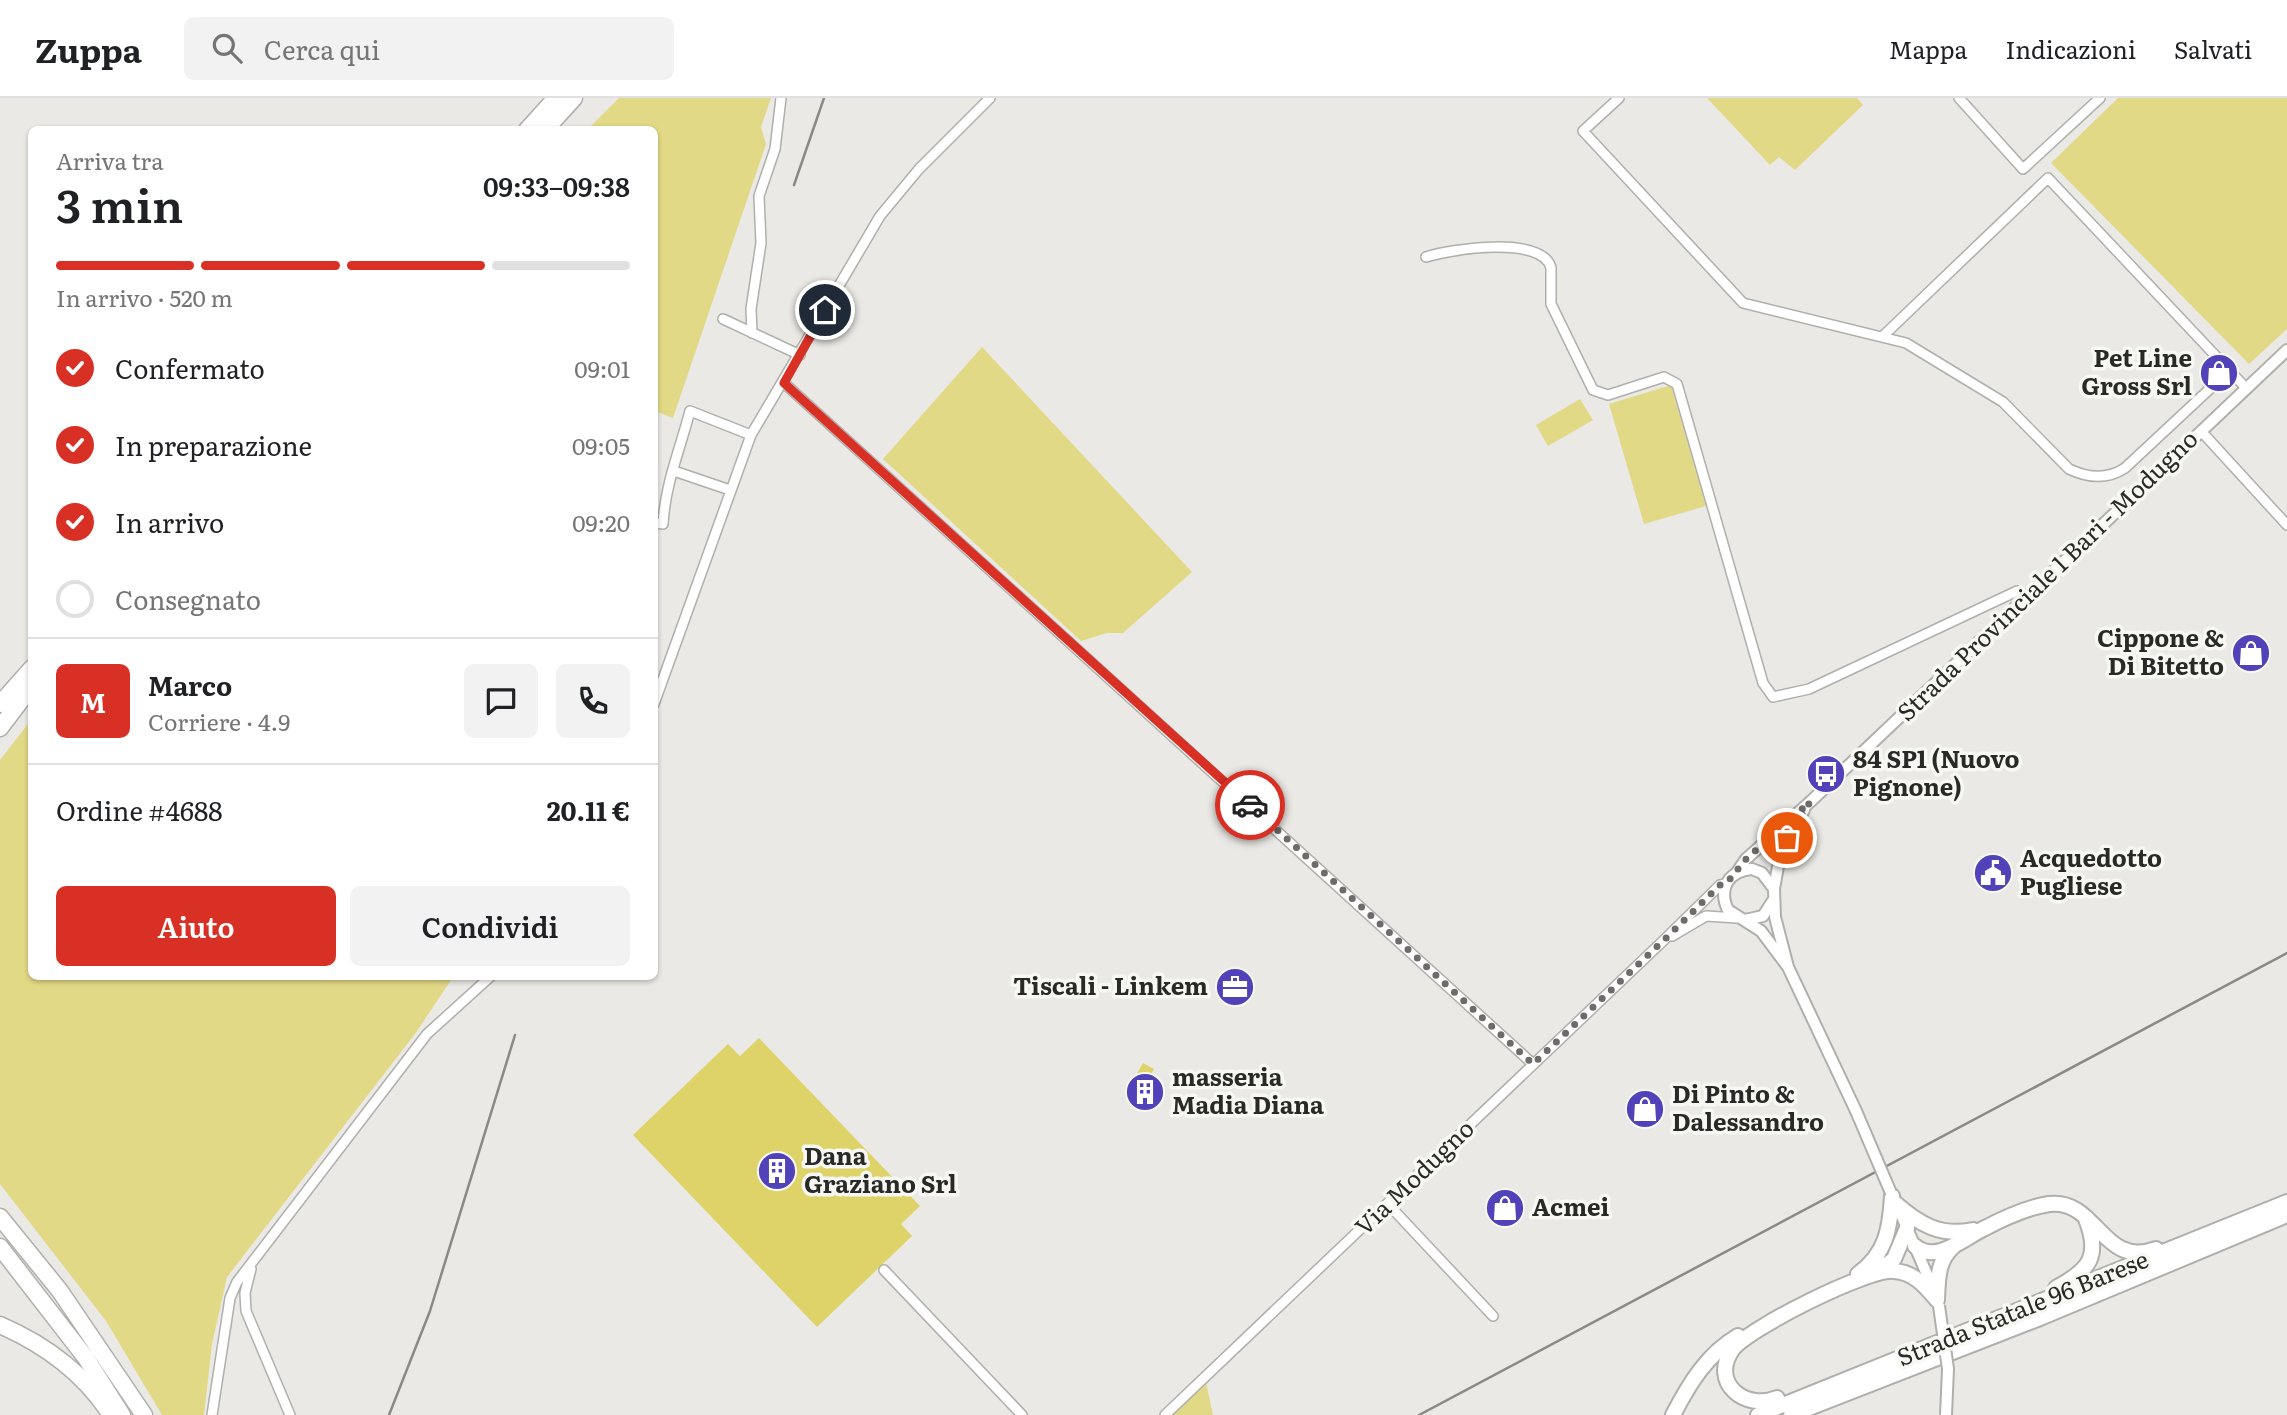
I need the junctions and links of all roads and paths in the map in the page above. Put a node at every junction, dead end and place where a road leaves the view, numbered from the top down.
1 (556, 98) edge
2 (574, 98) edge
3 (781, 98) edge
4 (990, 98) edge
5 (1619, 98) edge
6 (1959, 98) edge
7 (2100, 98) edge
8 (531, 126) edge
9 (549, 126) edge
10 (1426, 257) dead end
11 (723, 319) dead end
12 (752, 333) junction
13 (1882, 337) junction
14 (2287, 350) edge
15 (800, 355) junction
16 (2229, 371) junction
17 (784, 383) junction
18 (2246, 388) junction
19 (2201, 431) junction
20 (751, 435) junction
21 (674, 471) junction
22 (730, 490) junction
23 (658, 523) edge
24 (2287, 525) edge
25 (2026, 598) junction
26 (25, 688) edge
27 (658, 693) edge
28 (0, 701) edge
29 (0, 717) edge
30 (0, 728) edge
31 (1810, 802) junction
32 (1737, 872) junction
33 (1726, 884) junction
34 (1774, 894) junction
35 (1741, 919) junction
36 (1664, 940) junction
37 (1788, 967) junction
38 (487, 980) edge
39 (1533, 1064) junction
40 (1893, 1197) junction
41 (2287, 1202) edge
42 (1388, 1204) junction
43 (2256, 1215) junction
44 (2287, 1215) edge
45 (0, 1217) edge
46 (2086, 1217) junction
47 (1907, 1228) junction
48 (1985, 1228) junction
49 (1955, 1245) junction
50 (1915, 1246) junction
51 (0, 1247) edge
52 (253, 1264) junction
53 (884, 1270) dead end
54 (1877, 1272) junction
55 (1842, 1285) junction
56 (1938, 1303) junction
57 (1493, 1316) dead end
58 (1768, 1324) junction
59 (0, 1325) edge
60 (1959, 1335) junction
61 (1869, 1370) junction
62 (111, 1415) edge
63 (122, 1415) edge
64 (144, 1415) edge
65 (212, 1415) edge
66 (290, 1415) edge
67 (1022, 1415) edge
68 (1165, 1415) edge
69 (1673, 1415) edge
70 (1758, 1415) edge
71 (1791, 1415) edge
72 (1946, 1415) edge

1 - 8 highway
2 - 9 highway
3 - 12 street
4 - 15 street
5 - 13 street
6 - 7 street
10 - 25 street
11 - 12 street
12 - 15 street
13 - 16 street
13 - 16 street
14 - 18 street, Strada Provinciale 1 Bari - Modugno
15 - 17 street
16 - 18 street
17 - 20 street
17 - 39 street
18 - 19 street, Strada Provinciale 1 Bari - Modugno
19 - 24 street
19 - 25 street, Strada Provinciale 1 Bari - Modugno
20 - 21 street
20 - 22 street
21 - 22 street
21 - 23 street
22 - 27 street
25 - 31 street, Strada Provinciale 1 Bari - Modugno
26 - 28 highway
26 - 29 highway
26 - 30 highway
31 - 32 street, Strada Provinciale 1 Bari - Modugno
31 - 34 street, Strada Provinciale 1 Bari - Modugno
32 - 33 street
32 - 34 street
33 - 35 street
33 - 36 street, Via Modugno
34 - 35 street
34 - 37 street
35 - 36 street, Via Modugno
35 - 37 street
36 - 39 street, Via Modugno
37 - 40 street, bridge
38 - 52 street
39 - 42 street, Via Modugno
40 - 47 street
40 - 48 main road
40 - 55 main road
41 - 43 main road, Strada Statale 96 Barese
42 - 57 street
42 - 68 street, Via Modugno
43 - 46 main road
43 - 60 main road, Strada Statale 96 Barese
44 - 71 main road, Strada Statale 96 Barese
45 - 64 highway
46 - 48 main road
46 - 60 main road
47 - 50 street
47 - 54 main road
48 - 49 main road
49 - 50 main road
49 - 56 main road
50 - 56 street
51 - 63 highway
52 - 65 street
52 - 66 street
53 - 67 street
54 - 55 main road
54 - 56 main road
55 - 58 main road
56 - 72 street, bridge
58 - 61 main road
58 - 69 main road
59 - 62 highway
60 - 61 main road, Strada Statale 96 Barese
61 - 70 main road, Strada Statale 96 Barese

